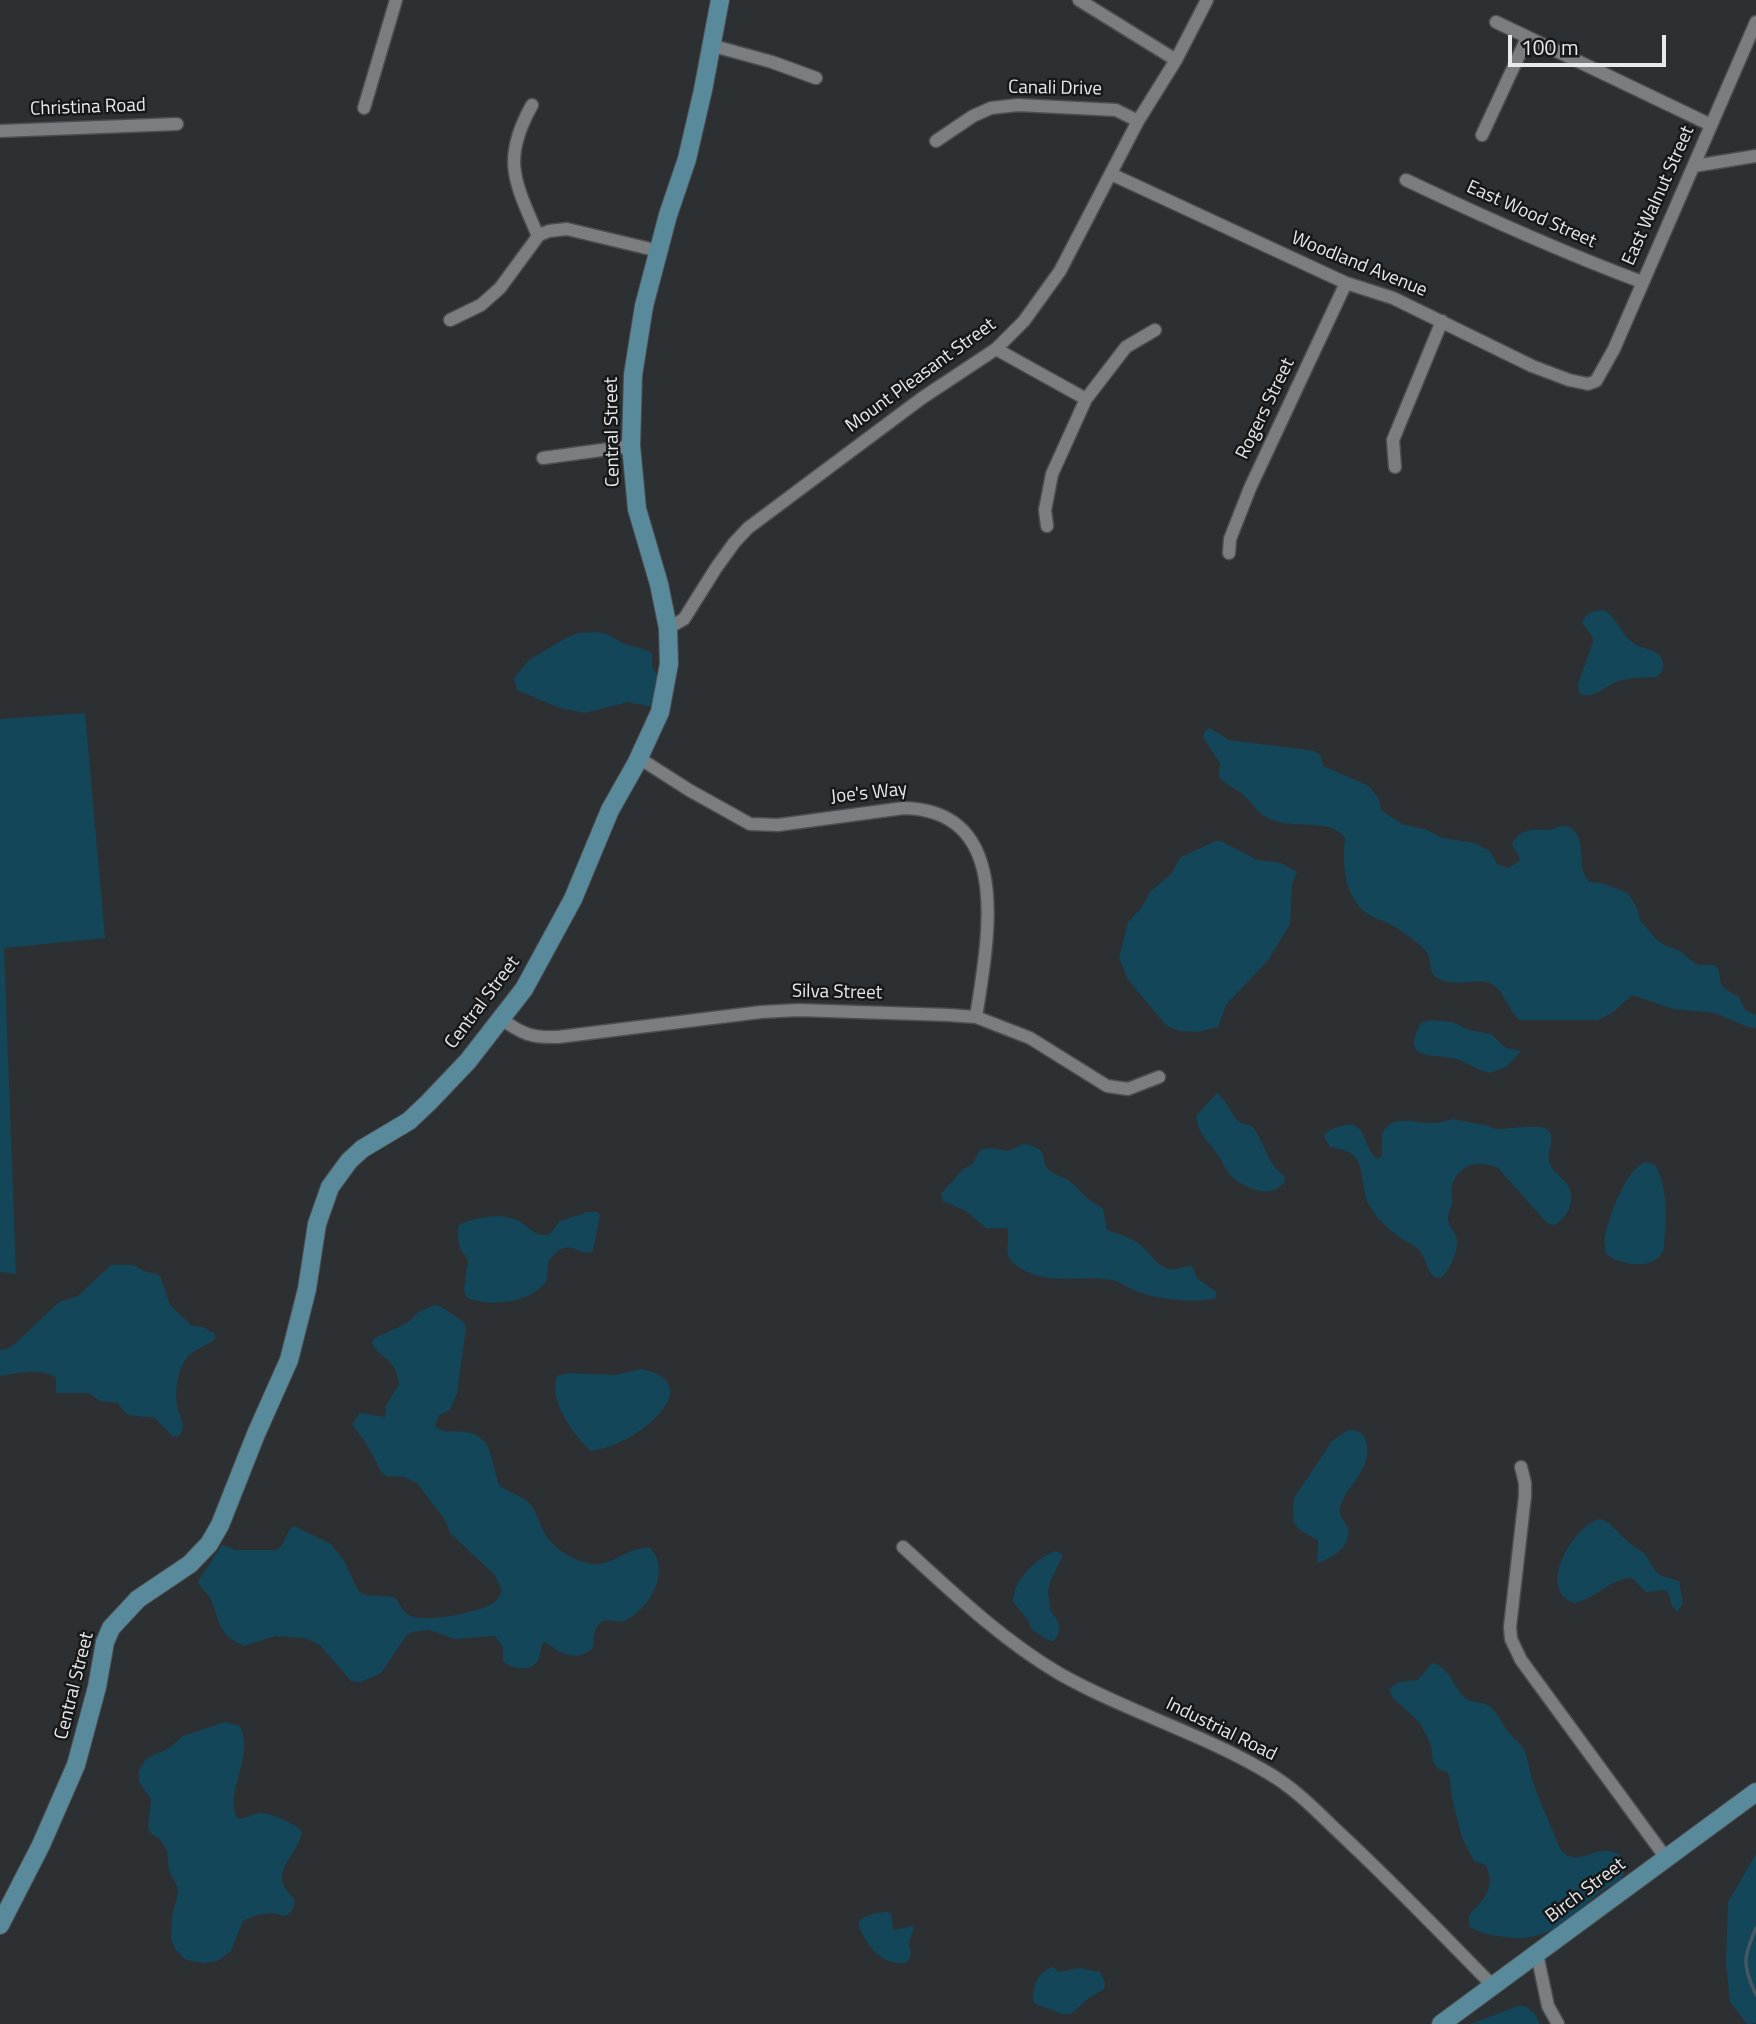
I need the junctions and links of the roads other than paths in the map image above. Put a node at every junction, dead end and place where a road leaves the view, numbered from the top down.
1 (396, 0) edge
2 (720, 0) edge
3 (1079, 0) edge
4 (1207, 0) edge
5 (1496, 22) dead end
6 (1756, 22) edge
7 (1527, 38) junction
8 (710, 45) junction
9 (1176, 60) junction
10 (816, 78) dead end
11 (532, 105) dead end
12 (364, 108) dead end
13 (1138, 121) junction
14 (177, 124) dead end
15 (1711, 125) junction
16 (0, 131) edge
17 (1482, 135) dead end
18 (936, 141) dead end
19 (1756, 156) edge
20 (1694, 166) junction
21 (1111, 174) junction
22 (1406, 180) dead end
23 (538, 236) junction
24 (659, 251) junction
25 (1642, 282) junction
26 (1346, 283) junction
27 (450, 320) dead end
28 (1443, 321) junction
29 (1155, 330) dead end
30 (996, 349) junction
31 (1593, 382) joint
32 (1086, 399) junction
33 (631, 446) junction
34 (543, 458) dead end
35 (1395, 467) dead end
36 (1046, 526) dead end
37 (1229, 553) dead end
38 (668, 628) junction
39 (639, 758) junction
40 (976, 1017) junction
41 (500, 1018) junction
42 (1159, 1077) dead end
43 (1521, 1467) dead end
44 (903, 1547) dead end
45 (1756, 1793) edge
46 (1666, 1858) junction
47 (0, 1925) edge
48 (1536, 1954) junction
49 (1493, 1986) junction
50 (1441, 2024) edge
51 (1558, 2024) edge

1 - 12 street
2 - 8 street, Central Street
3 - 9 street
4 - 9 street, Mount Pleasant Street
5 - 7 street
6 - 15 street, East Walnut Street
7 - 15 street
7 - 17 street
8 - 10 street
8 - 24 street, Central Street
9 - 13 street, Mount Pleasant Street
11 - 23 street
13 - 18 street, Canali Drive
13 - 21 street, Mount Pleasant Street
14 - 16 street, Christina Road
15 - 20 street, East Walnut Street
19 - 20 street
20 - 25 street, East Walnut Street
21 - 26 street, Woodland Avenue
21 - 30 street, Mount Pleasant Street
22 - 25 street, East Wood Street
23 - 24 street
23 - 27 street
24 - 33 street, Central Street
25 - 31 street, East Walnut Street
26 - 28 street, Woodland Avenue
26 - 37 street, Rogers Street
28 - 31 street, Woodland Avenue
28 - 35 street
29 - 32 street
30 - 32 street
30 - 38 street, Mount Pleasant Street
32 - 36 street
33 - 34 street
33 - 38 street, Central Street
38 - 39 street, Central Street
39 - 40 street, Joe's Way
39 - 41 street, Central Street
40 - 41 street, Silva Street
40 - 42 street, Silva Street
41 - 47 street, Central Street
43 - 46 street
44 - 49 street, Industrial Road
45 - 46 street, Birch Street
46 - 48 street, Birch Street
48 - 49 street, Birch Street
48 - 51 street
49 - 50 street, Birch Street

